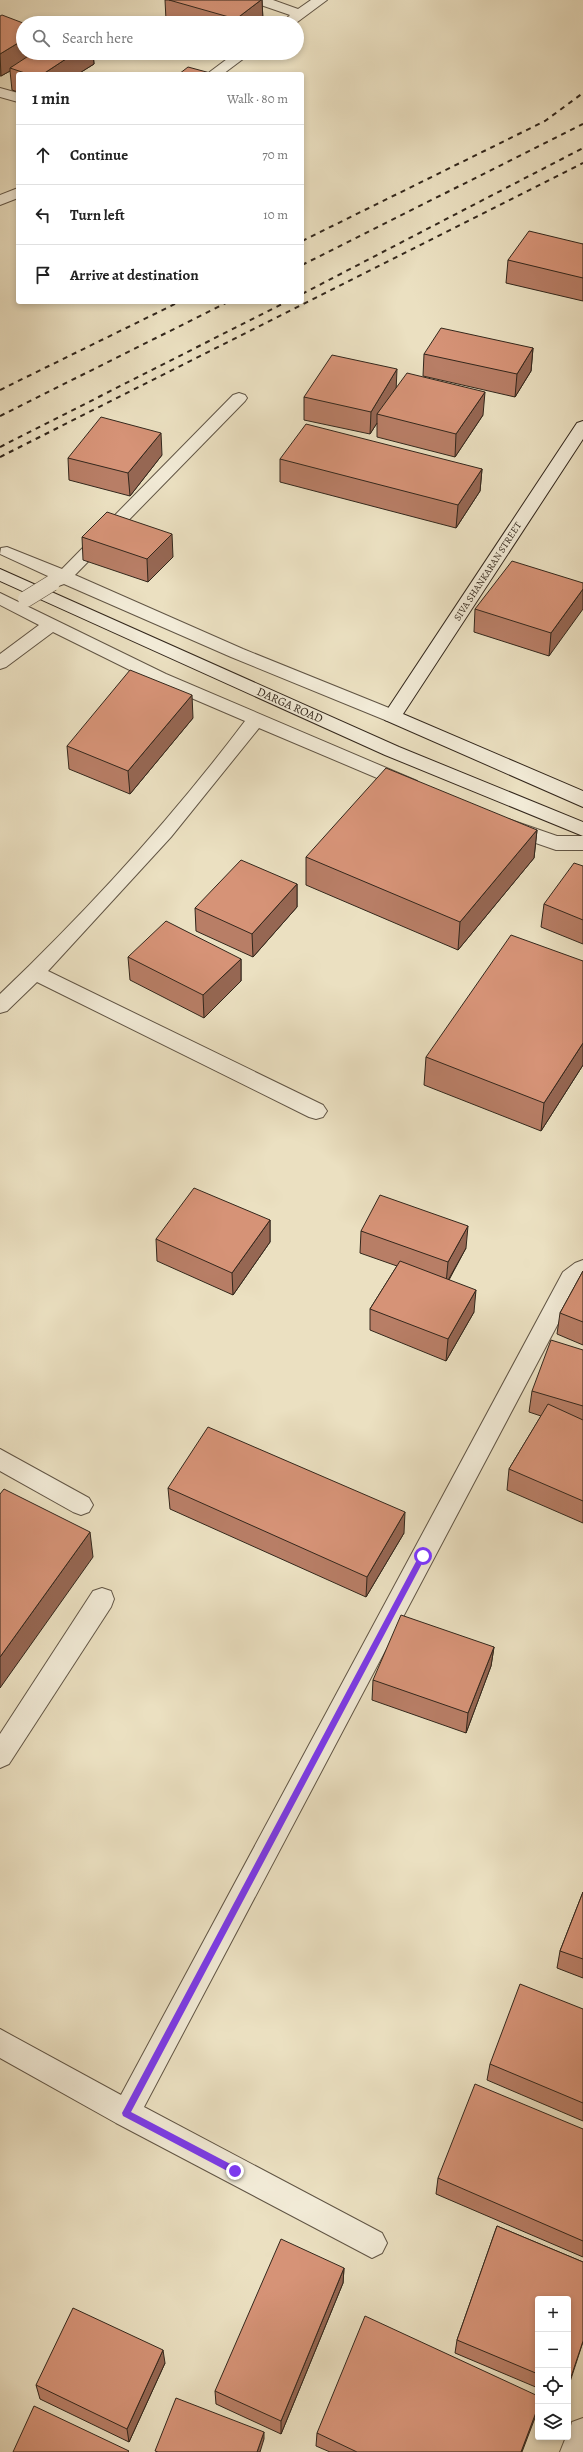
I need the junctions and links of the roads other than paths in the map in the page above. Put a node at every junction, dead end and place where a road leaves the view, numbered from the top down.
1 (260, 0) edge
2 (320, 0) edge
3 (300, 14) junction
4 (297, 16) edge
5 (234, 60) edge
6 (217, 72) edge
7 (0, 92) edge
8 (16, 97) edge
9 (16, 193) edge
10 (0, 201) edge
11 (239, 398) dead end
12 (583, 426) edge
13 (7, 552) dead end
14 (0, 574) edge
15 (59, 580) junction
16 (14, 601) edge
17 (52, 624) junction
18 (0, 663) edge
19 (392, 716) junction
20 (256, 719) junction
21 (423, 790) edge
22 (583, 801) edge
23 (488, 818) edge
24 (583, 829) edge
25 (583, 843) edge
26 (35, 973) junction
27 (0, 1006) edge
28 (316, 1112) dead end
29 (583, 1269) edge
30 (0, 1459) edge
31 (81, 1505) dead end
32 (102, 1599) dead end
33 (0, 1756) edge
34 (0, 2043) edge
35 (126, 2113) junction
36 (372, 2243) dead end
37 (583, 2433) edge
38 (575, 2452) edge

1 - 3 street
2 - 3 street
3 - 4 street
5 - 6 street
7 - 8 street
9 - 10 street
11 - 15 street
12 - 19 street, SIVA SHANKARAN STREET
13 - 15 street
14 - 24 street, DARGA ROAD
15 - 16 street, bridge
15 - 19 street
16 - 17 street
17 - 18 street
17 - 20 street
19 - 22 street
20 - 21 street
20 - 26 street
23 - 25 street
26 - 27 street
26 - 28 street
29 - 35 street
30 - 31 street
32 - 33 street
34 - 35 street
35 - 36 street
37 - 38 street

